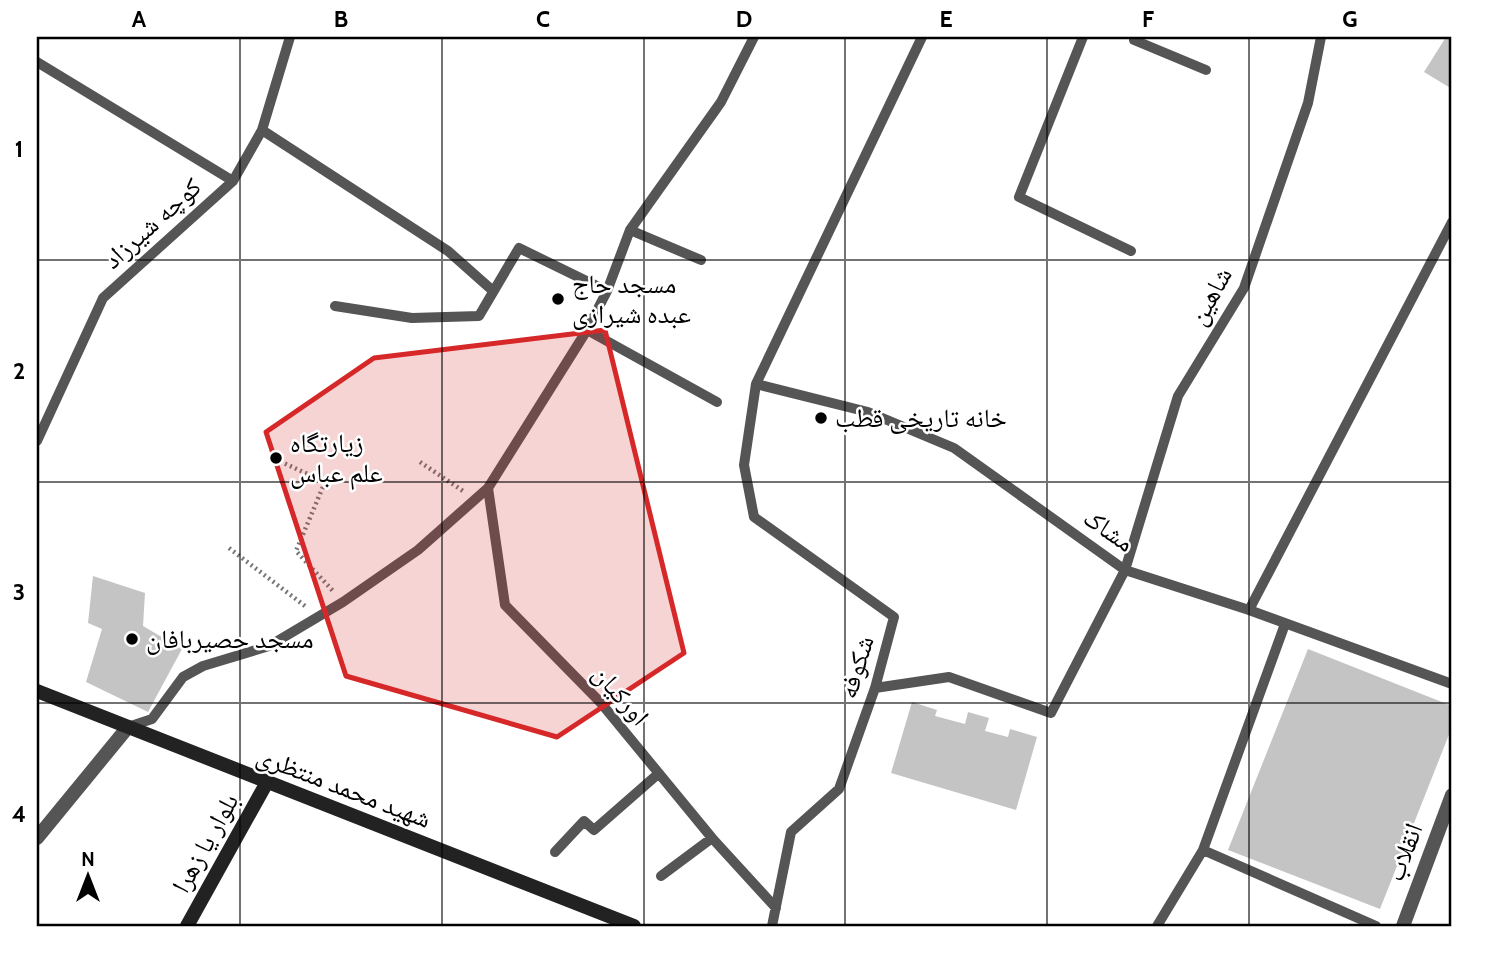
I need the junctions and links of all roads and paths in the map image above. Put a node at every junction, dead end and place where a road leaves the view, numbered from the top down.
1 (290, 37) edge
2 (754, 37) edge
3 (922, 37) edge
4 (1083, 37) edge
5 (1321, 37) edge
6 (1131, 38) edge
7 (37, 62) edge
8 (1206, 70) dead end
9 (262, 130) junction
10 (233, 181) junction
11 (1452, 222) edge
12 (630, 230) junction
13 (1130, 251) dead end
14 (701, 260) dead end
15 (492, 290) junction
16 (607, 291) junction
17 (335, 306) dead end
18 (587, 330) junction
19 (756, 384) junction
20 (718, 402) dead end
21 (37, 441) edge
22 (275, 459) dead end
23 (420, 462) dead end
24 (488, 488) junction
25 (475, 499) junction
26 (229, 548) dead end
27 (1125, 570) junction
28 (342, 602) junction
29 (1249, 610) junction
30 (319, 618) junction
31 (1285, 624) junction
32 (1452, 684) edge
33 (875, 688) junction
34 (37, 691) edge
35 (128, 726) junction
36 (658, 774) junction
37 (266, 784) junction
38 (1452, 795) edge
39 (37, 838) edge
40 (712, 838) junction
41 (1203, 850) junction
42 (555, 852) dead end
43 (661, 876) dead end
44 (776, 908) junction
45 (187, 926) edge
46 (634, 926) edge
47 (772, 926) edge
48 (1157, 926) edge
49 (1376, 926) edge
50 (1402, 926) edge

1 - 9 lane, کوچه شیرزاد
2 - 12 lane
3 - 19 lane
4 - 13 lane
5 - 27 lane, شاهین
6 - 8 lane
7 - 10 lane
9 - 10 lane, کوچه شیرزاد
9 - 15 lane
10 - 21 lane, کوچه شیرزاد
11 - 29 lane
12 - 14 lane
12 - 16 lane
15 - 16 lane
15 - 17 lane
16 - 18 lane
18 - 20 lane
18 - 24 lane
19 - 27 lane, مشاک
19 - 33 lane, شکوفه
22 - 28 path
23 - 25 path
24 - 25 lane
24 - 36 lane, اورکیان
25 - 28 lane
26 - 30 path
27 - 29 lane, مشاک
27 - 33 lane, شاهین
28 - 30 lane
29 - 31 lane, مشاک
30 - 35 lane
31 - 32 lane, مشاک
31 - 41 lane
33 - 44 lane, شکوفه
34 - 35 main road, شهید محمد منتظری
35 - 37 main road, شهید محمد منتظری
35 - 39 street
36 - 40 lane, اورکیان
36 - 42 lane
37 - 45 main road, بلوار یا زهرا
37 - 46 main road, شهید محمد منتظری
38 - 50 street, انقلاب
40 - 43 lane
40 - 44 lane, اورکیان
41 - 48 lane
41 - 49 lane
44 - 47 lane, شکوفه

